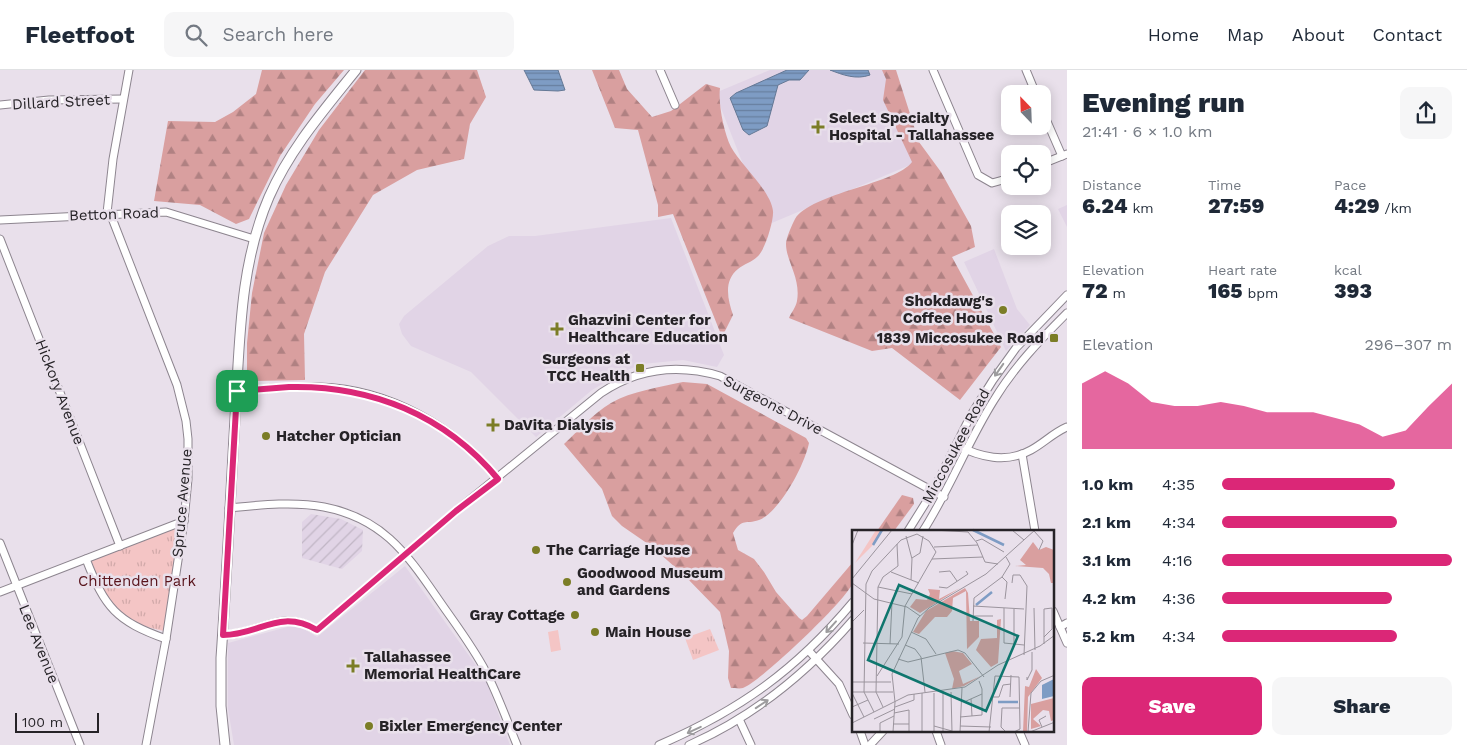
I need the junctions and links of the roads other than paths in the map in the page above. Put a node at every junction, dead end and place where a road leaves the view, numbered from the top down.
1 (129, 70) edge
2 (356, 70) edge
3 (660, 70) edge
4 (933, 70) edge
5 (1026, 70) edge
6 (1032, 85) edge
7 (123, 99) junction
8 (0, 105) edge
9 (675, 105) dead end
10 (1051, 128) edge
11 (1065, 155) edge
12 (1051, 160) edge
13 (1001, 180) edge
14 (109, 213) junction
15 (0, 220) edge
16 (0, 239) edge
17 (254, 239) junction
18 (1067, 295) edge
19 (1067, 313) edge
20 (1027, 337) junction
21 (1035, 346) junction
22 (237, 391) junction
23 (1067, 427) edge
24 (956, 445) junction
25 (967, 451) junction
26 (1022, 454) junction
27 (498, 479) junction
28 (934, 491) junction
29 (944, 497) junction
30 (229, 508) junction
31 (184, 521) junction
32 (909, 530) edge
33 (924, 530) edge
34 (1036, 530) edge
35 (0, 543) edge
36 (120, 546) junction
37 (406, 554) junction
38 (86, 559) junction
39 (16, 586) junction
40 (0, 592) edge
41 (852, 603) edge
42 (1054, 612) edge
43 (852, 621) edge
44 (1063, 625) edge
45 (223, 635) junction
46 (166, 639) junction
47 (1067, 643) edge
48 (809, 651) junction
49 (816, 660) junction
50 (734, 708) junction
51 (852, 713) edge
52 (740, 719) junction
53 (718, 731) junction
54 (860, 732) edge
55 (883, 732) edge
56 (936, 732) edge
57 (1019, 732) edge
58 (676, 742) edge
59 (80, 745) edge
60 (146, 745) edge
61 (225, 745) edge
62 (517, 745) edge
63 (659, 745) edge
64 (689, 745) edge
65 (751, 745) edge
66 (865, 745) edge
67 (870, 745) edge
68 (941, 745) edge
69 (1025, 745) edge

1 - 7 street
2 - 17 main road
3 - 9 street
4 - 13 street
5 - 6 street
7 - 8 street, Dillard Street
7 - 14 street
10 - 11 street
11 - 12 street
14 - 15 street, Betton Road
14 - 17 street, Betton Road
14 - 31 street, Spruce Avenue
16 - 36 street, Hickory Avenue
17 - 22 main road
18 - 20 street, Miccosukee Road
19 - 21 street, Miccosukee Road
20 - 21 street
20 -> 24 street, Miccosukee Road
21 - 25 street, Miccosukee Road
22 - 27 street
22 - 30 main road
23 - 26 street
24 - 25 street
24 - 28 street, Miccosukee Road
25 - 26 street
25 - 29 street, Miccosukee Road
26 - 34 street
27 - 28 street, Surgeons Drive
27 - 37 street, Surgeons Drive
28 - 29 street, Surgeons Drive
28 - 32 street, Miccosukee Road
29 - 33 street, Miccosukee Road
30 - 37 street
30 - 45 main road
31 - 36 street
31 - 46 street, Spruce Avenue
35 - 39 street, Lee Avenue
36 - 38 street
37 - 45 street, Surgeons Drive
37 - 62 street
38 - 39 street
38 - 46 street
39 - 40 street
39 - 59 street, Lee Avenue
41 -> 48 street
42 - 44 street
43 - 49 street
44 - 47 street
45 - 61 main road
46 - 60 street, Spruce Avenue
48 - 49 street
48 - 50 street
49 - 51 street
52 -> 49 street
50 - 53 street
50 -> 58 street
52 - 53 street
52 - 65 street
53 - 64 street
54 - 66 street
55 - 67 street
56 - 68 street
57 - 69 street
58 - 63 street

